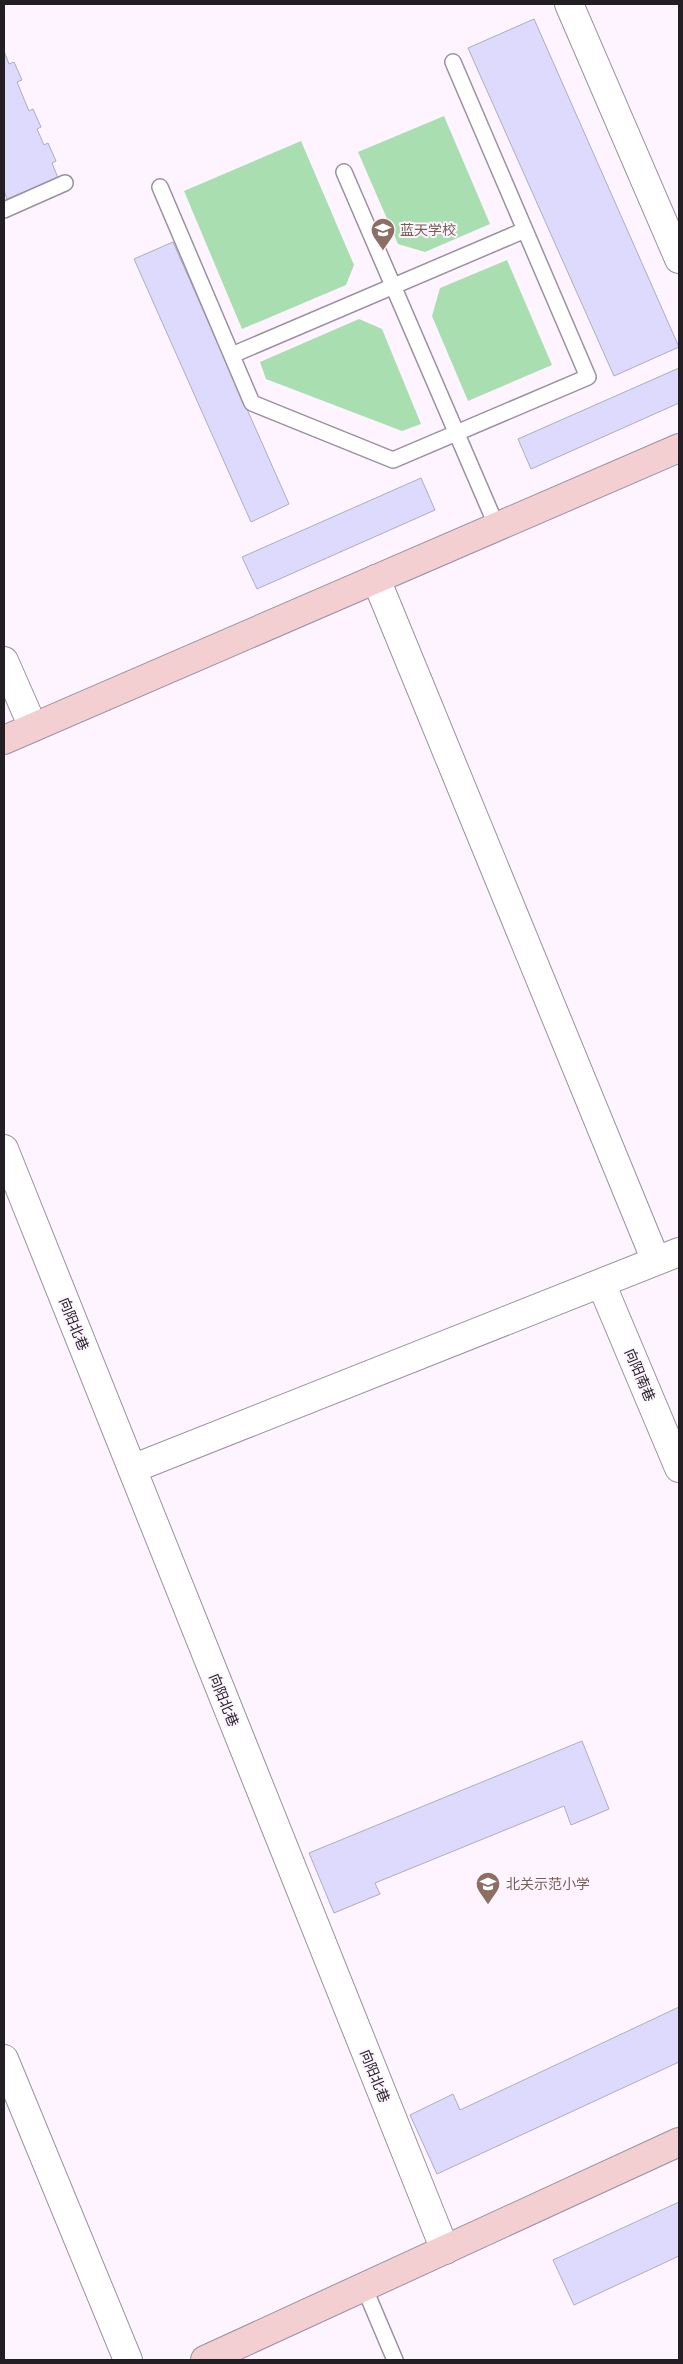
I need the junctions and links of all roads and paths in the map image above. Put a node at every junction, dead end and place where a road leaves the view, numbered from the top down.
1 (569, 4) edge
2 (453, 62) dead end
3 (344, 172) dead end
4 (66, 183) dead end
5 (160, 187) dead end
6 (4, 210) edge
7 (525, 230) junction
8 (679, 259) edge
9 (394, 286) junction
10 (232, 356) junction
11 (457, 433) junction
12 (679, 448) edge
13 (497, 527) junction
14 (376, 579) junction
15 (4, 661) edge
16 (33, 727) junction
17 (4, 740) edge
18 (4, 1149) edge
19 (668, 1256) edge
20 (601, 1283) junction
21 (679, 1468) edge
22 (132, 1469) junction
23 (4, 2059) edge
24 (679, 2142) edge
25 (444, 2250) junction
26 (364, 2287) junction
27 (128, 2360) edge
28 (205, 2360) edge
29 (395, 2360) edge

1 - 8 street
2 - 7 lane
3 - 9 lane
4 - 6 lane
5 - 10 lane
7 - 9 lane
7 - 11 lane
9 - 10 lane
9 - 11 lane
10 - 11 lane
11 - 13 lane
12 - 13 street
13 - 14 street
14 - 16 street
14 - 19 street
15 - 16 street
16 - 17 street
18 - 22 street, 向阳北巷
19 - 20 street
20 - 21 street, 向阳南巷
20 - 22 street
22 - 25 street, 向阳北巷
23 - 27 street
24 - 25 street
25 - 26 street
26 - 28 street
26 - 29 lane

